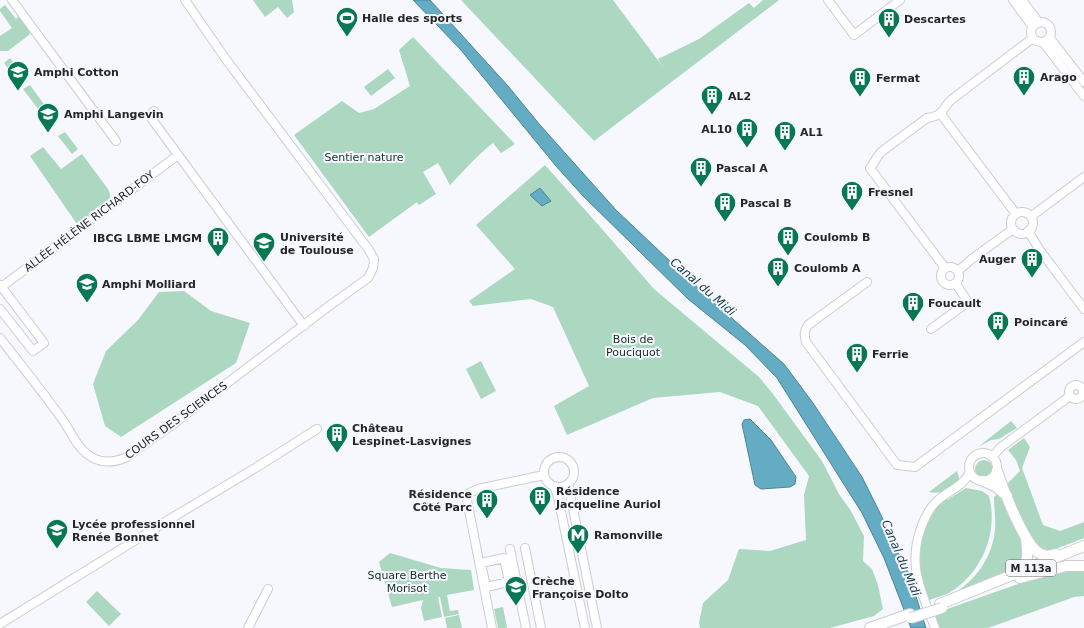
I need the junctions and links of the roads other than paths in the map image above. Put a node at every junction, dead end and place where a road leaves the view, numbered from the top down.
1 (12, 0) edge
2 (185, 0) edge
3 (828, 0) edge
4 (900, 0) edge
5 (1013, 0) edge
6 (1022, 0) edge
7 (1036, 25) junction
8 (1033, 38) junction
9 (1046, 40) junction
10 (1084, 82) edge
11 (1084, 96) edge
12 (154, 111) dead end
13 (940, 113) junction
14 (116, 141) dead end
15 (178, 155) junction
16 (1084, 177) edge
17 (1016, 214) junction
18 (1030, 216) junction
19 (1013, 229) junction
20 (1028, 231) junction
21 (945, 268) junction
22 (958, 271) junction
23 (867, 282) dead end
24 (956, 284) junction
25 (0, 286) edge
26 (0, 309) edge
27 (1084, 309) edge
28 (304, 326) junction
29 (931, 329) dead end
30 (0, 338) edge
31 (1084, 342) edge
32 (1083, 386) edge
33 (317, 429) dead end
34 (992, 457) junction
35 (997, 471) junction
36 (970, 472) junction
37 (544, 475) junction
38 (981, 481) junction
39 (568, 484) junction
40 (554, 486) junction
41 (959, 486) junction
42 (1007, 496) junction
43 (1025, 537) junction
44 (1084, 542) edge
45 (1084, 546) edge
46 (526, 548) dead end
47 (510, 549) dead end
48 (1084, 550) edge
49 (1084, 566) edge
50 (1014, 580) junction
51 (268, 588) dead end
52 (978, 589) junction
53 (941, 606) junction
54 (0, 624) edge
55 (884, 626) edge
56 (248, 628) edge
57 (492, 628) edge
58 (526, 628) edge
59 (541, 628) edge
60 (585, 628) edge
61 (597, 628) edge
62 (870, 628) edge
63 (935, 628) edge

1 - 14 street
2 - 28 street, COURS DES SCIENCES
3 - 4 street
5 - 7 street
6 - 7 street
7 - 8 street
7 - 9 street
8 - 9 street
8 - 13 street
9 - 10 street
9 - 11 street
12 - 15 street
13 - 17 street
13 - 21 street
15 - 25 street, ALLÉE HÉLÈNE RICHARD-FOY
15 - 28 street
16 - 18 street
17 - 18 street
17 - 19 street
18 - 20 street
19 - 20 street
19 - 22 street
20 - 27 street
21 - 22 street
21 - 24 street
22 - 24 street
23 - 31 street
24 - 29 street
25 - 26 street
28 - 30 street, COURS DES SCIENCES
32 - 34 street
33 - 54 street
34 - 35 street
34 - 36 street
35 - 38 street
35 - 42 main road
36 - 38 street
36 - 41 street
37 - 39 street
37 - 40 street
37 - 57 street
38 - 41 street
38 - 42 main road
39 - 40 street
39 - 61 street
40 - 60 street
41 - 63 street
42 - 43 main road
43 - 44 main road
43 - 52 main road
45 - 52 main road, M 113a
46 - 59 street
47 - 58 street
48 - 50 main road, M 113a
49 - 50 main road
50 - 53 main road, M 113a
51 - 56 street
52 - 53 main road, M 113a
53 - 55 main road, M 113a
55 - 62 main road

